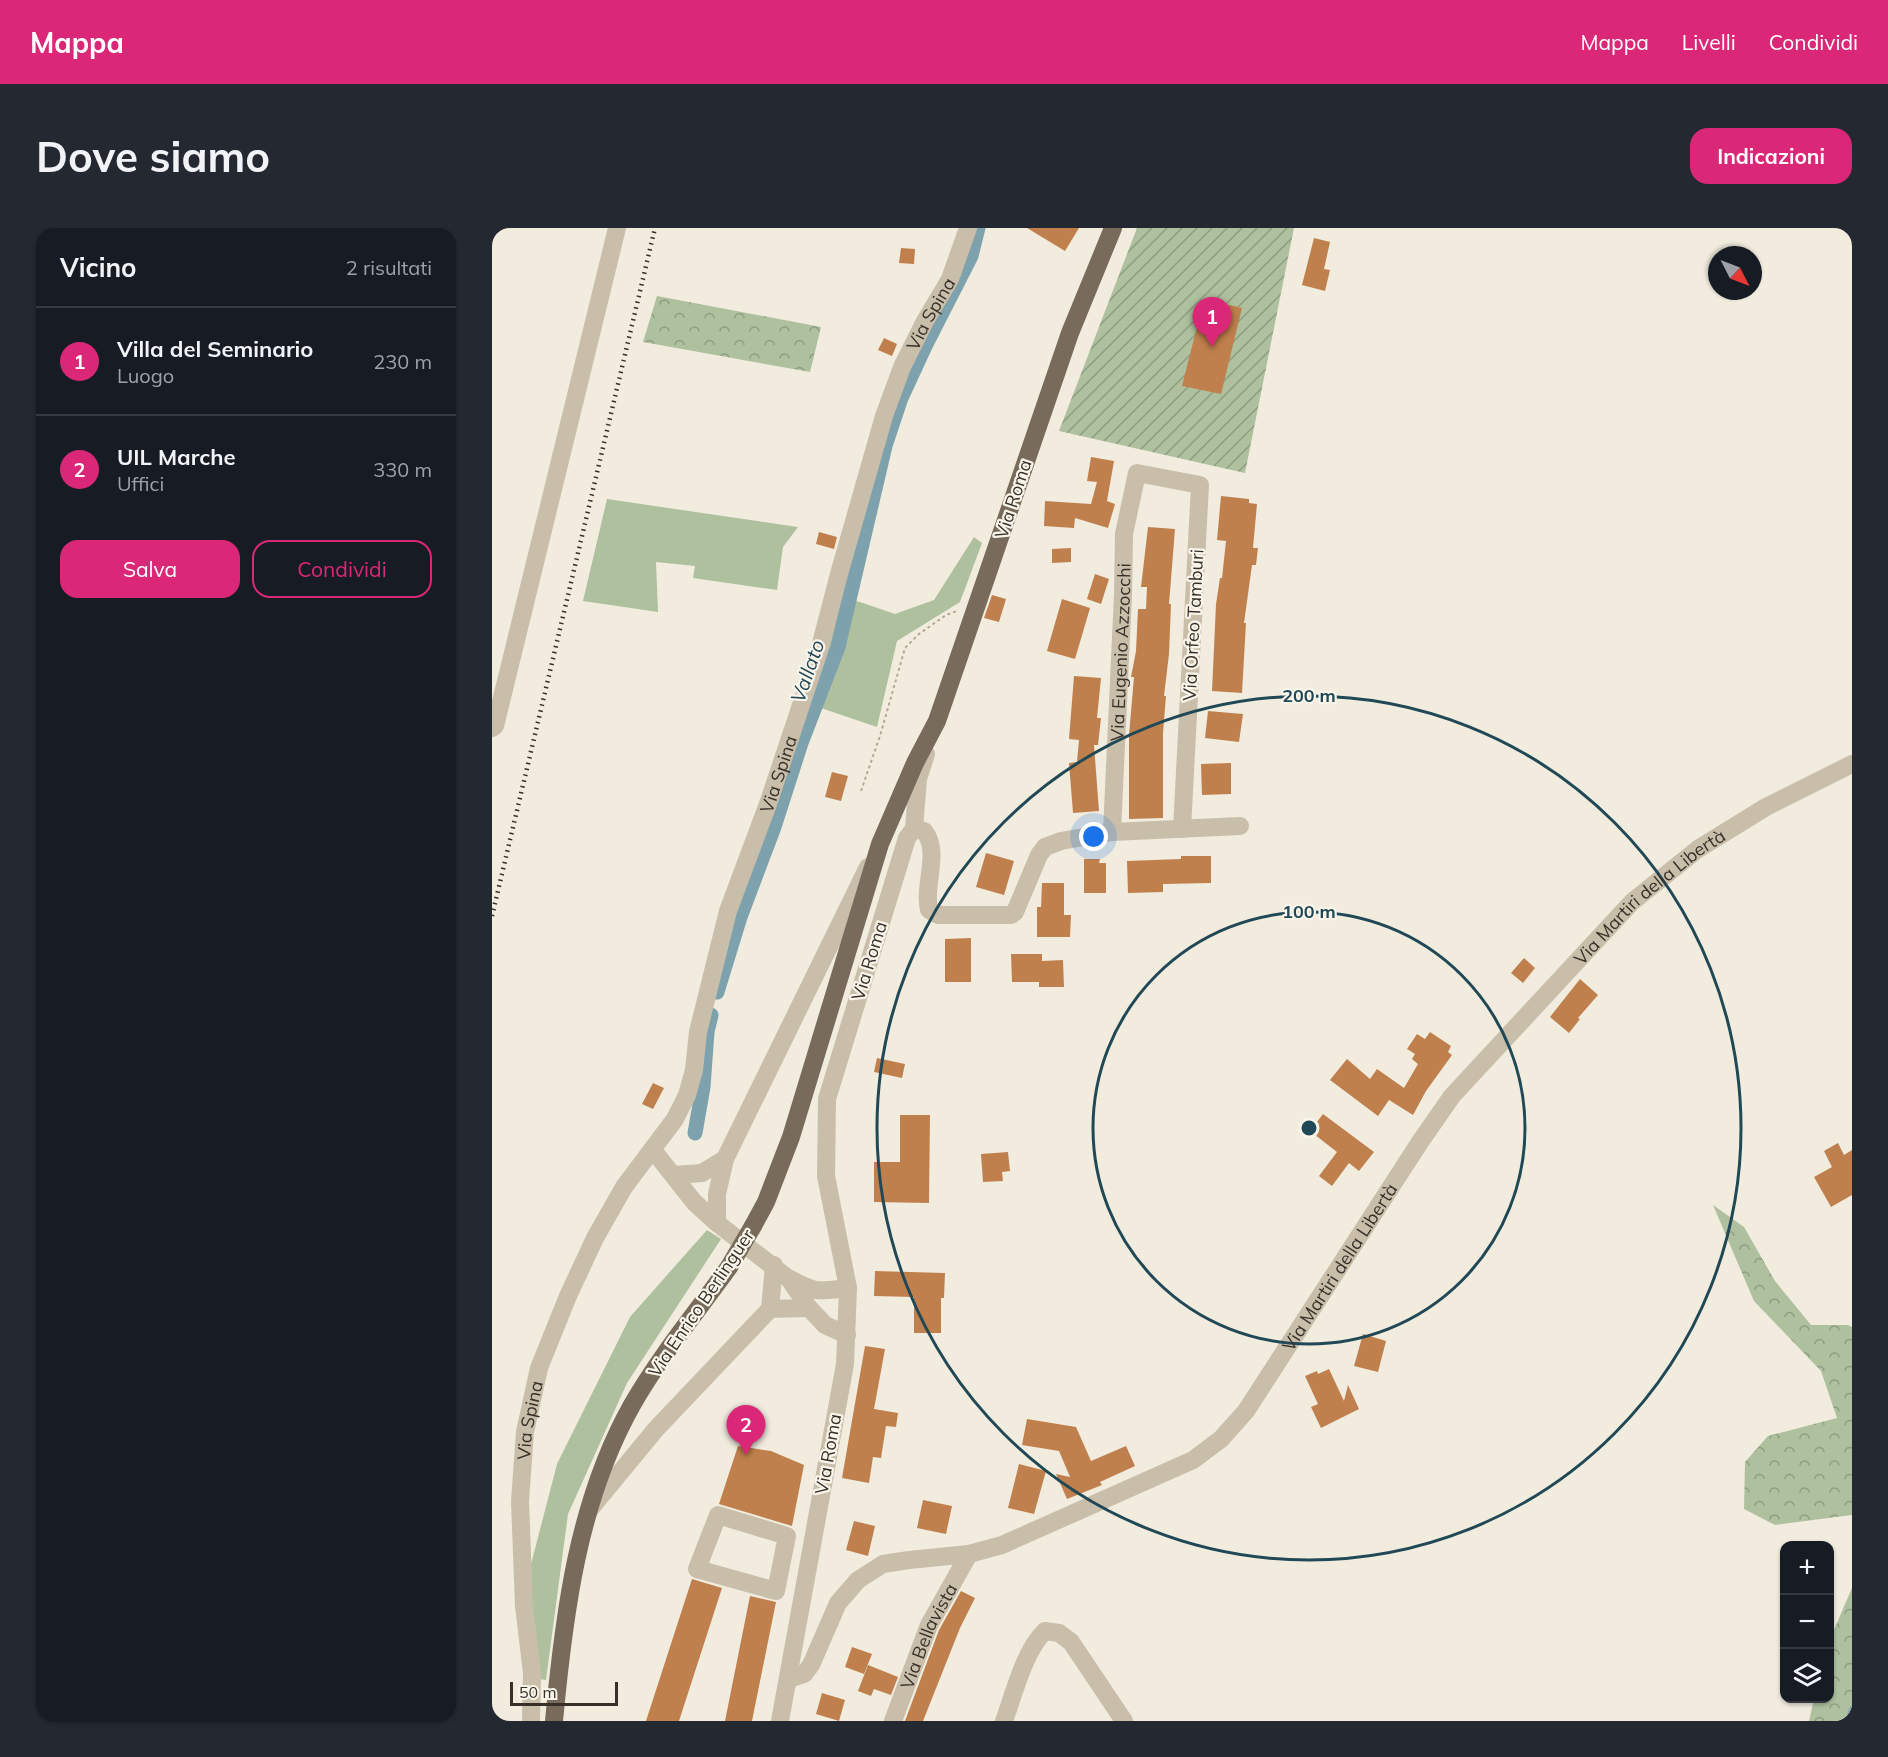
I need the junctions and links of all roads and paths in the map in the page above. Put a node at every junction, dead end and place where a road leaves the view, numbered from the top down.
1 (617, 228) edge
2 (968, 228) edge
3 (1113, 228) edge
4 (1137, 472) joint
5 (977, 609) junction
6 (937, 721) junction
7 (492, 728) edge
8 (1852, 764) edge
9 (861, 791) dead end
10 (1240, 826) dead end
11 (1182, 829) junction
12 (914, 830) junction
13 (1112, 832) junction
14 (880, 844) junction
15 (653, 1150) junction
16 (725, 1159) junction
17 (674, 1175) junction
18 (717, 1223) junction
19 (774, 1265) junction
20 (789, 1279) junction
21 (848, 1288) junction
22 (809, 1308) junction
23 (770, 1310) junction
24 (847, 1335) junction
25 (589, 1510) junction
26 (787, 1536) joint
27 (969, 1554) junction
28 (789, 1678) junction
29 (531, 1721) edge
30 (554, 1721) edge
31 (780, 1721) edge
32 (893, 1721) edge
33 (1004, 1721) edge
34 (1124, 1721) edge

1 - 7 street
2 - 15 street, Via Spina
3 - 5 main road, Via Roma
4 - 11 street, Via Orfeo Tamburi
4 - 13 street, Via Eugenio Azzocchi
5 - 6 main road, Via Roma
5 - 9 path
6 - 12 street, Via Roma
6 - 14 main road, Via Enrico Berlinguer
8 - 27 street, Via Martiri della Libertà
10 - 11 street
11 - 13 street
12 - 13 street
12 - 21 street, Via Roma
14 - 16 street
14 - 25 main road, Via Enrico Berlinguer, bridge
15 - 17 street
15 - 29 street, Via Spina
16 - 17 street
16 - 18 street
17 - 18 street
18 - 19 street
19 - 20 street
19 - 23 street
20 - 21 street
20 - 22 street
21 - 24 street, Via Roma
22 - 23 street
22 - 24 street
23 - 25 street
24 - 28 street, Via Roma
25 - 30 main road, Via Enrico Berlinguer
26 - 26 street
27 - 28 street, Via Martiri della Libertà
27 - 32 street, Via Bellavista
28 - 31 street, Via Roma
33 - 34 street

